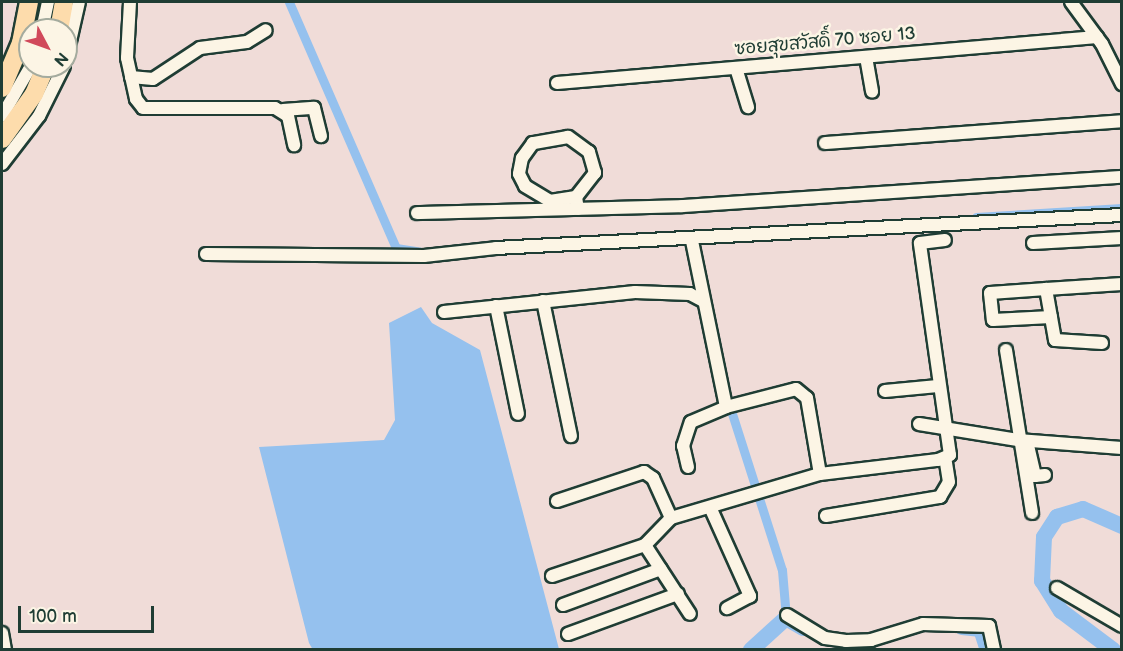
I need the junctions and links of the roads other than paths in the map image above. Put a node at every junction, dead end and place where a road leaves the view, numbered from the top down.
1 (29, 2) edge
2 (48, 2) edge
3 (64, 2) edge
4 (79, 2) edge
5 (130, 2) edge
6 (1071, 2) edge
7 (45, 18) edge
8 (61, 18) edge
9 (75, 18) edge
10 (266, 30) dead end
11 (1097, 37) junction
12 (866, 57) junction
13 (736, 68) junction
14 (131, 77) junction
15 (24, 78) edge
16 (41, 78) edge
17 (58, 78) edge
18 (556, 83) dead end
19 (1122, 84) edge
20 (2, 88) edge
21 (872, 92) dead end
22 (748, 107) dead end
23 (283, 110) junction
24 (2, 116) edge
25 (1122, 121) edge
26 (321, 136) dead end
27 (2, 139) edge
28 (825, 143) dead end
29 (294, 145) dead end
30 (2, 164) edge
31 (1122, 177) edge
32 (577, 203) junction
33 (417, 213) dead end
34 (1122, 215) edge
35 (1122, 238) edge
36 (945, 240) dead end
37 (692, 241) junction
38 (1033, 243) dead end
39 (206, 254) dead end
40 (1122, 284) edge
41 (1046, 289) junction
42 (543, 301) junction
43 (703, 301) junction
44 (496, 306) junction
45 (444, 312) dead end
46 (1051, 317) junction
47 (1102, 343) dead end
48 (1006, 350) dead end
49 (938, 386) junction
50 (885, 391) dead end
51 (726, 407) junction
52 (518, 414) dead end
53 (920, 424) dead end
54 (947, 425) junction
55 (571, 436) dead end
56 (1023, 441) junction
57 (1122, 448) edge
58 (945, 459) junction
59 (688, 467) dead end
60 (820, 474) junction
61 (1045, 475) dead end
62 (557, 501) dead end
63 (710, 507) junction
64 (1032, 513) dead end
65 (826, 516) dead end
66 (671, 518) junction
67 (645, 545) junction
68 (661, 568) junction
69 (552, 576) dead end
70 (1057, 588) dead end
71 (678, 594) junction
72 (562, 605) dead end
73 (727, 608) dead end
74 (690, 614) dead end
75 (788, 615) dead end
76 (1122, 626) edge
77 (2, 633) edge
78 (568, 634) dead end
79 (5, 650) edge
80 (994, 650) edge

1 - 20 highway
2 - 7 street
3 - 8 highway
4 - 9 street
5 - 14 street
6 - 11 street
10 - 14 street
11 - 12 street, ซอยสุขสวัสดิ์ 70 ซอย 13
11 - 19 street
12 - 13 street, ซอยสุขสวัสดิ์ 70 ซอย 13
12 - 21 street
13 - 18 street, ซอยสุขสวัสดิ์ 70 ซอย 13
13 - 22 street
14 - 23 street
15 - 24 street
16 - 27 highway
17 - 30 street
23 - 26 street
23 - 29 street
25 - 28 street
31 - 32 street
32 - 32 street
32 - 33 street
34 - 37 street
35 - 38 street
36 - 49 street
37 - 39 street
37 - 43 street
40 - 41 street
41 - 46 street
41 - 46 street
42 - 43 street
42 - 44 street
42 - 55 street
43 - 51 street
44 - 45 street
44 - 52 street
46 - 47 street
48 - 56 street
49 - 50 street
49 - 54 street
51 - 59 street
51 - 60 street
53 - 54 street
54 - 56 street
54 - 58 street
56 - 57 street
56 - 61 street
56 - 64 street
58 - 60 street
58 - 65 street
60 - 63 street
62 - 66 street
63 - 66 street
63 - 73 street
66 - 67 street
67 - 68 street
67 - 69 street
68 - 71 street
68 - 72 street
70 - 76 street
71 - 74 street
71 - 78 street
75 - 80 street
77 - 79 street

